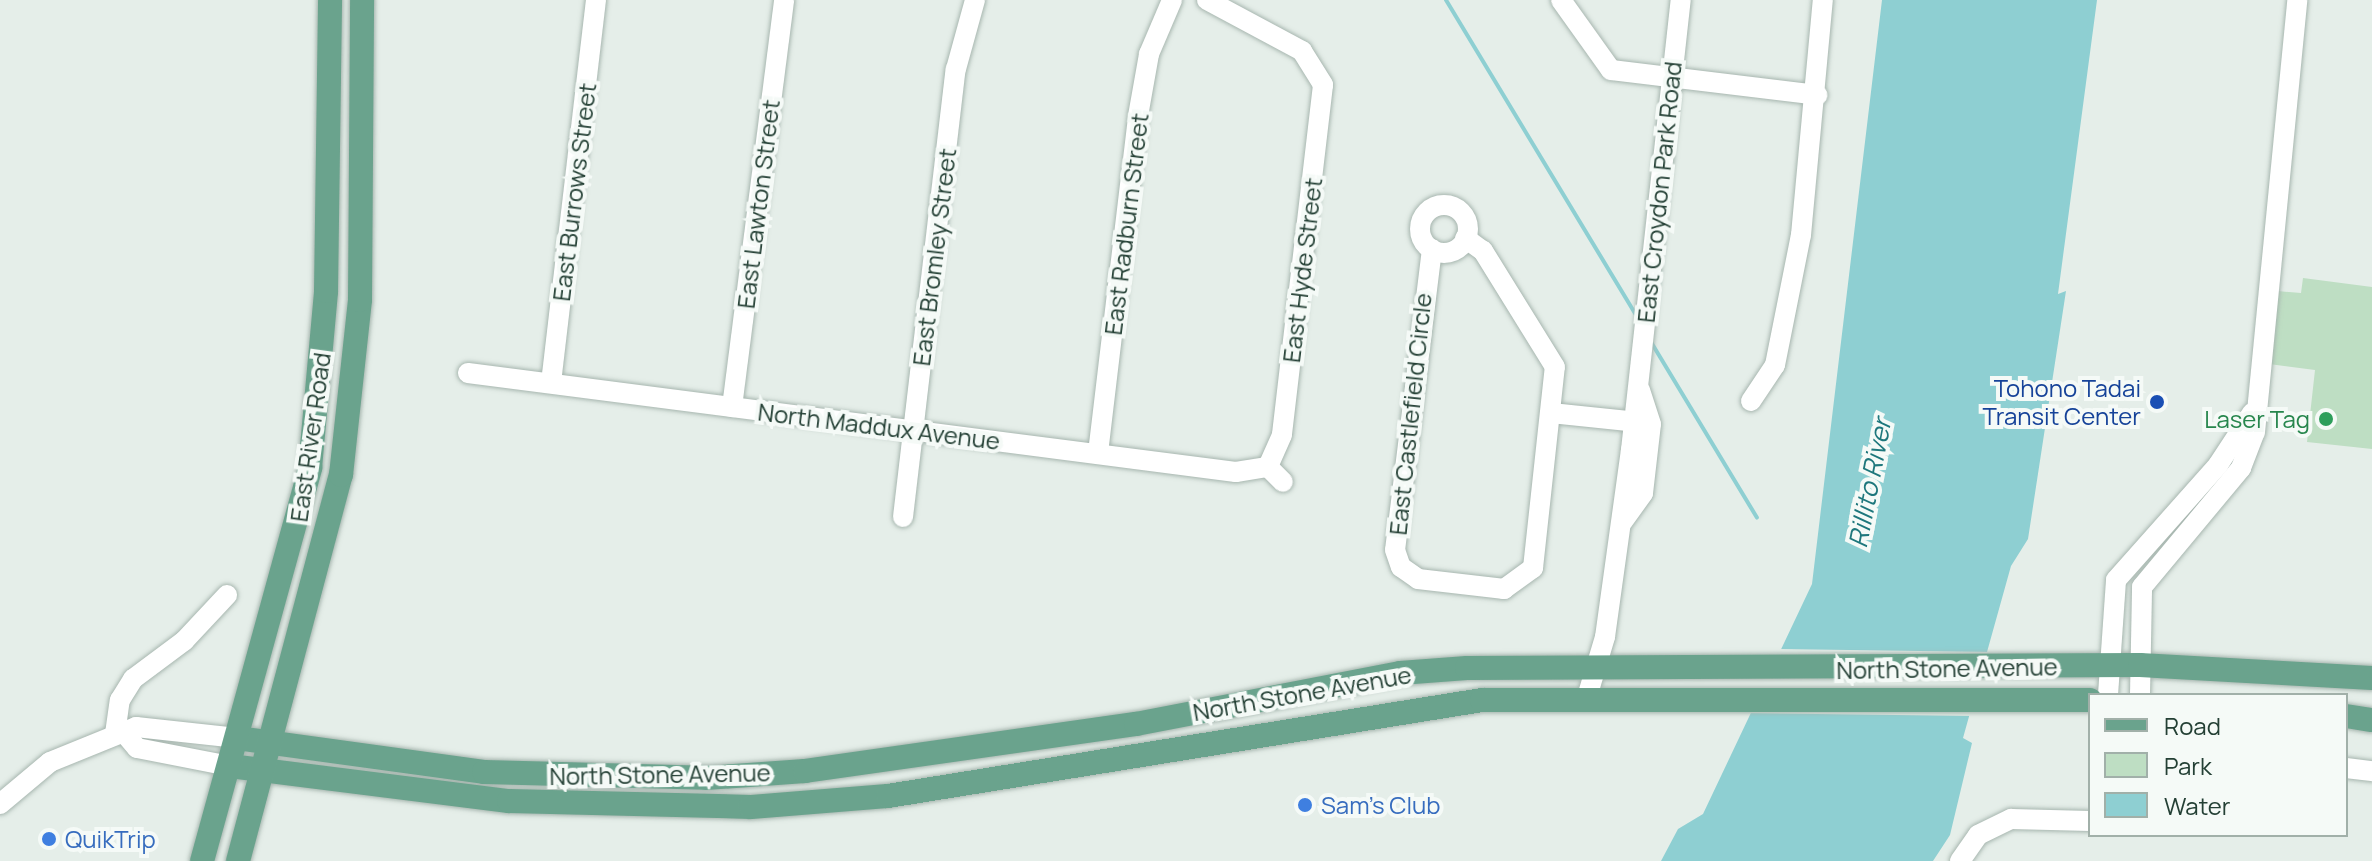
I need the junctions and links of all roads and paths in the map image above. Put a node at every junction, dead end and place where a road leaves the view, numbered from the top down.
1 (330, 0) edge
2 (347, 0) edge
3 (362, 0) edge
4 (596, 0) edge
5 (784, 0) edge
6 (975, 0) edge
7 (1172, 0) edge
8 (1207, 0) edge
9 (1561, 0) edge
10 (1681, 0) edge
11 (1823, 0) edge
12 (2297, 0) edge
13 (1671, 80) junction
14 (359, 92) junction
15 (1817, 95) junction
16 (1465, 238) junction
17 (1432, 249) junction
18 (468, 373) dead end
19 (551, 383) junction
20 (1751, 401) dead end
21 (732, 407) junction
22 (1551, 413) junction
23 (2252, 413) junction
24 (1643, 422) junction
25 (914, 430) junction
26 (1098, 453) junction
27 (1268, 467) junction
28 (1283, 482) dead end
29 (903, 517) dead end
30 (227, 595) dead end
31 (2109, 665) junction
32 (2140, 665) junction
33 (1600, 666) junction
34 (2372, 678) edge
35 (2108, 693) edge
36 (2140, 693) edge
37 (1587, 697) junction
38 (2088, 700) edge
39 (2348, 716) edge
40 (2372, 720) edge
41 (120, 735) junction
42 (237, 738) junction
43 (271, 743) junction
44 (230, 766) junction
45 (2348, 768) edge
46 (264, 770) junction
47 (2372, 771) edge
48 (0, 804) edge
49 (2088, 821) edge
50 (202, 861) edge
51 (238, 861) edge
52 (1960, 861) edge

1 - 42 main road, East River Road
2 - 14 main road
3 - 14 main road, East River Road
4 - 19 street, East Burrows Street
5 - 21 street, East Lawton Street
6 - 25 street, East Bromley Street
7 - 26 street, East Radburn Street
8 - 27 street, East Hyde Street
9 - 13 street
10 - 13 street, East Croydon Park Road
11 - 15 street
12 - 23 street
13 - 15 street
13 - 24 street, East Croydon Park Road
14 - 43 main road, East River Road
15 - 20 street
16 - 17 street
16 - 17 street, East Castlefield Circle
16 - 22 street, East Castlefield Circle
17 - 22 street, East Castlefield Circle
18 - 19 street, North Maddux Avenue
19 - 21 street, North Maddux Avenue
21 - 25 street, North Maddux Avenue
22 - 24 street
23 - 31 street
23 - 32 street
24 - 33 street, East Croydon Park Road
25 - 26 street, North Maddux Avenue
25 - 29 street, East Bromley Street
26 - 27 street, North Maddux Avenue
27 - 28 street
30 - 41 street
31 - 32 main road, North Stone Avenue
31 - 33 main road, North Stone Avenue
31 - 35 street
32 - 34 main road, North Stone Avenue
32 - 36 street
33 - 37 street, East Croydon Park Road
33 - 43 main road, North Stone Avenue
37 - 38 main road, North Stone Avenue
37 - 46 main road, North Stone Avenue
39 - 40 main road
41 - 42 street
41 - 44 street
41 - 48 street
42 - 43 main road, North Stone Avenue
42 - 44 main road, East River Road
43 - 46 main road, East River Road
44 - 46 main road, North Stone Avenue
44 - 50 main road, East River Road
45 - 47 street
46 - 51 main road, East River Road
49 - 52 street

